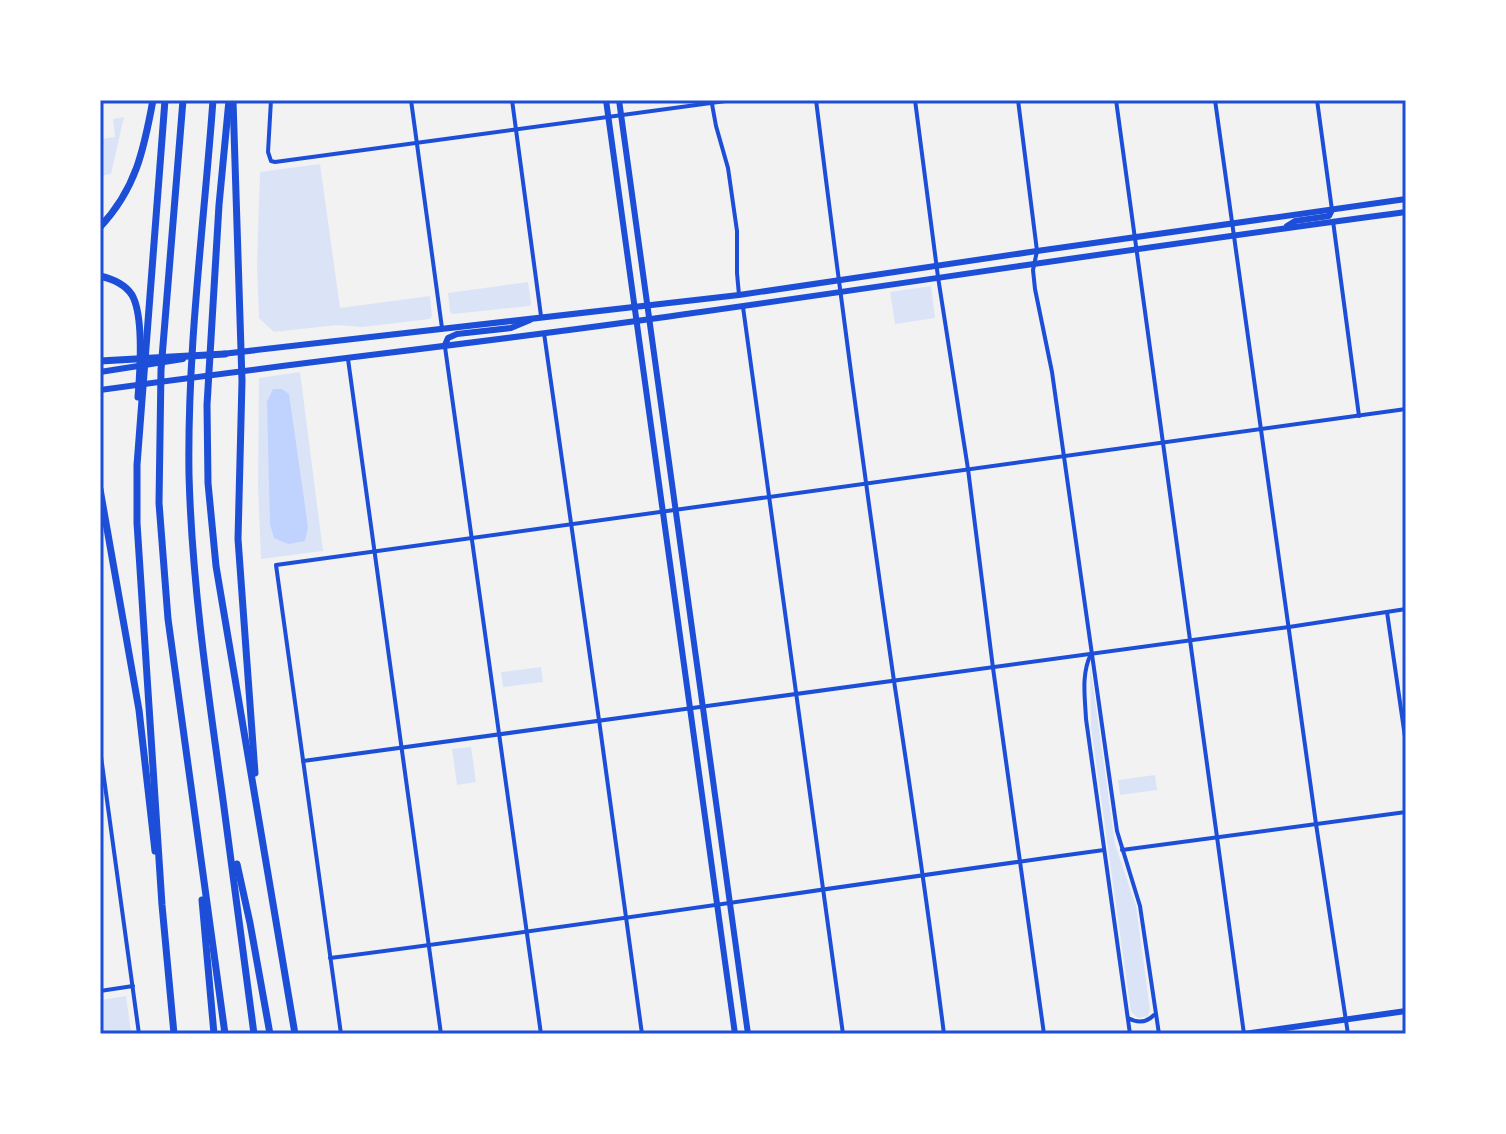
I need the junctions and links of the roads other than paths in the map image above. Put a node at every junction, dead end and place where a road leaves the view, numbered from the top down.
1 (153, 100) edge
2 (165, 100) edge
3 (183, 100) edge
4 (213, 100) edge
5 (231, 100) edge
6 (271, 100) edge
7 (411, 100) edge
8 (512, 100) edge
9 (606, 100) edge
10 (619, 100) edge
11 (733, 100) edge
12 (816, 100) edge
13 (915, 100) edge
14 (1018, 100) edge
15 (1116, 100) edge
16 (1215, 100) edge
17 (1317, 100) edge
18 (712, 103) junction
19 (621, 114) junction
20 (608, 116) junction
21 (516, 129) junction
22 (417, 143) junction
23 (1406, 199) edge
24 (1332, 210) junction
25 (1406, 212) edge
26 (1333, 221) junction
27 (1232, 223) junction
28 (100, 227) edge
29 (1284, 229) junction
30 (1233, 236) junction
31 (1133, 237) junction
32 (1135, 249) junction
33 (1037, 251) junction
34 (1034, 263) junction
35 (936, 265) junction
36 (100, 276) edge
37 (938, 277) junction
38 (838, 280) junction
39 (840, 292) junction
40 (739, 295) junction
41 (647, 304) junction
42 (635, 306) junction
43 (743, 306) junction
44 (541, 316) junction
45 (649, 319) junction
46 (637, 320) junction
47 (442, 328) junction
48 (144, 332) junction
49 (544, 333) junction
50 (445, 345) junction
51 (240, 351) junction
52 (225, 354) junction
53 (347, 357) junction
54 (100, 361) edge
55 (241, 371) junction
56 (100, 372) edge
57 (100, 390) edge
58 (1406, 409) edge
59 (1359, 416) junction
60 (1261, 430) junction
61 (1163, 443) junction
62 (1064, 455) junction
63 (968, 469) junction
64 (867, 484) junction
65 (100, 489) edge
66 (769, 496) junction
67 (675, 509) junction
68 (663, 511) junction
69 (571, 524) junction
70 (472, 538) junction
71 (374, 552) junction
72 (1406, 609) edge
73 (1387, 612) junction
74 (1289, 627) junction
75 (1190, 640) junction
76 (1091, 654) junction
77 (993, 668) junction
78 (894, 681) junction
79 (797, 693) junction
80 (703, 707) junction
81 (690, 709) junction
82 (599, 720) junction
83 (499, 734) junction
84 (1406, 744) edge
85 (100, 749) edge
86 (401, 749) junction
87 (303, 761) junction
88 (103, 790) edge
89 (258, 808) junction
90 (1406, 812) edge
91 (226, 814) junction
92 (195, 819) junction
93 (1316, 824) junction
94 (1218, 838) junction
95 (1104, 850) junction
96 (1122, 850) junction
97 (1021, 861) junction
98 (924, 875) junction
99 (824, 890) junction
100 (730, 904) junction
101 (162, 905) junction
102 (718, 906) junction
103 (626, 918) junction
104 (526, 931) junction
105 (428, 946) junction
106 (330, 958) junction
107 (133, 986) junction
108 (100, 991) edge
109 (1406, 1011) edge
110 (1155, 1013) junction
111 (1128, 1018) junction
112 (1347, 1020) junction
113 (139, 1034) edge
114 (174, 1034) edge
115 (214, 1034) edge
116 (225, 1034) edge
117 (254, 1034) edge
118 (270, 1034) edge
119 (295, 1034) edge
120 (341, 1034) edge
121 (441, 1034) edge
122 (541, 1034) edge
123 (642, 1034) edge
124 (735, 1034) edge
125 (748, 1034) edge
126 (843, 1034) edge
127 (944, 1034) edge
128 (1044, 1034) edge
129 (1130, 1034) edge
130 (1159, 1034) edge
131 (1244, 1034) edge
132 (1348, 1034) edge

1 - 28 highway
2 - 48 highway
3 - 92 highway
4 - 91 highway
5 - 51 highway
5 - 89 highway
6 - 22 street
7 - 22 street
8 - 21 street
9 - 20 main road
10 - 19 main road
11 - 18 street
12 - 38 street
13 - 35 street
14 - 33 street
15 - 31 street
16 - 27 street
17 - 24 street
18 - 19 street
18 - 40 street
19 - 20 street
19 - 41 main road
20 - 21 street
20 - 42 main road
21 - 22 street
21 - 44 street
22 - 47 street
23 - 24 main road
24 - 27 main road
24 - 29 main road
25 - 26 main road
26 - 29 main road
26 - 59 street
27 - 30 street
27 - 31 main road
29 - 30 main road
30 - 32 main road
30 - 60 street
31 - 32 street
31 - 33 main road
32 - 34 main road
32 - 61 street
33 - 34 street
33 - 35 main road
34 - 37 main road
34 - 62 street
35 - 37 street
35 - 38 main road
36 - 48 highway
37 - 39 main road
37 - 63 street
38 - 39 street
38 - 40 main road
39 - 43 main road
39 - 64 street
40 - 41 main road
41 - 42 main road
41 - 45 main road
42 - 44 main road
42 - 46 main road
43 - 45 main road
43 - 66 street
44 - 47 main road
44 - 50 main road
45 - 46 main road
45 - 67 main road
46 - 49 main road
46 - 68 main road
47 - 51 main road
48 - 101 highway
49 - 50 main road
49 - 69 street
50 - 53 main road
50 - 70 street
51 - 52 main road
51 - 55 highway
52 - 54 highway
52 - 56 main road
53 - 55 main road
53 - 71 street
55 - 57 main road
55 - 89 highway
58 - 59 street
59 - 60 street
60 - 61 street
60 - 74 street
61 - 62 street
61 - 75 street
62 - 63 street
62 - 76 street
63 - 64 street
63 - 77 street
64 - 66 street
64 - 78 street
65 - 101 highway
66 - 67 street
66 - 79 street
67 - 68 street
67 - 80 main road
68 - 69 street
68 - 81 main road
69 - 70 street
69 - 82 street
70 - 71 street
70 - 83 street
71 - 86 street
71 - 87 street
72 - 73 street
73 - 74 street
73 - 84 street
74 - 75 street
74 - 93 street
75 - 76 street
75 - 94 street
76 - 77 street
76 - 95 street
76 - 96 street
77 - 78 street
77 - 97 street
78 - 79 street
78 - 98 street
79 - 80 street
79 - 99 street
80 - 81 street
80 - 100 main road
81 - 82 street
81 - 102 main road
82 - 83 street
82 - 103 street
83 - 86 street
83 - 104 street
85 - 88 street
86 - 87 street
86 - 105 street
87 - 106 street
88 - 107 street
89 - 119 highway
90 - 93 street
91 - 117 highway
91 - 118 highway
92 - 115 highway
92 - 116 highway
93 - 94 street
93 - 112 street
94 - 96 street
94 - 131 street
95 - 97 street
95 - 111 street
96 - 110 street
97 - 98 street
97 - 128 street
98 - 99 street
98 - 127 street
99 - 100 street
99 - 126 street
100 - 102 street
100 - 125 main road
101 - 114 highway
102 - 103 street
102 - 124 main road
103 - 104 street
103 - 123 street
104 - 105 street
104 - 122 street
105 - 106 street
105 - 121 street
106 - 120 street
107 - 108 street
107 - 113 street
109 - 112 main road
110 - 111 street
110 - 130 street
111 - 129 street
112 - 131 main road
112 - 132 street

